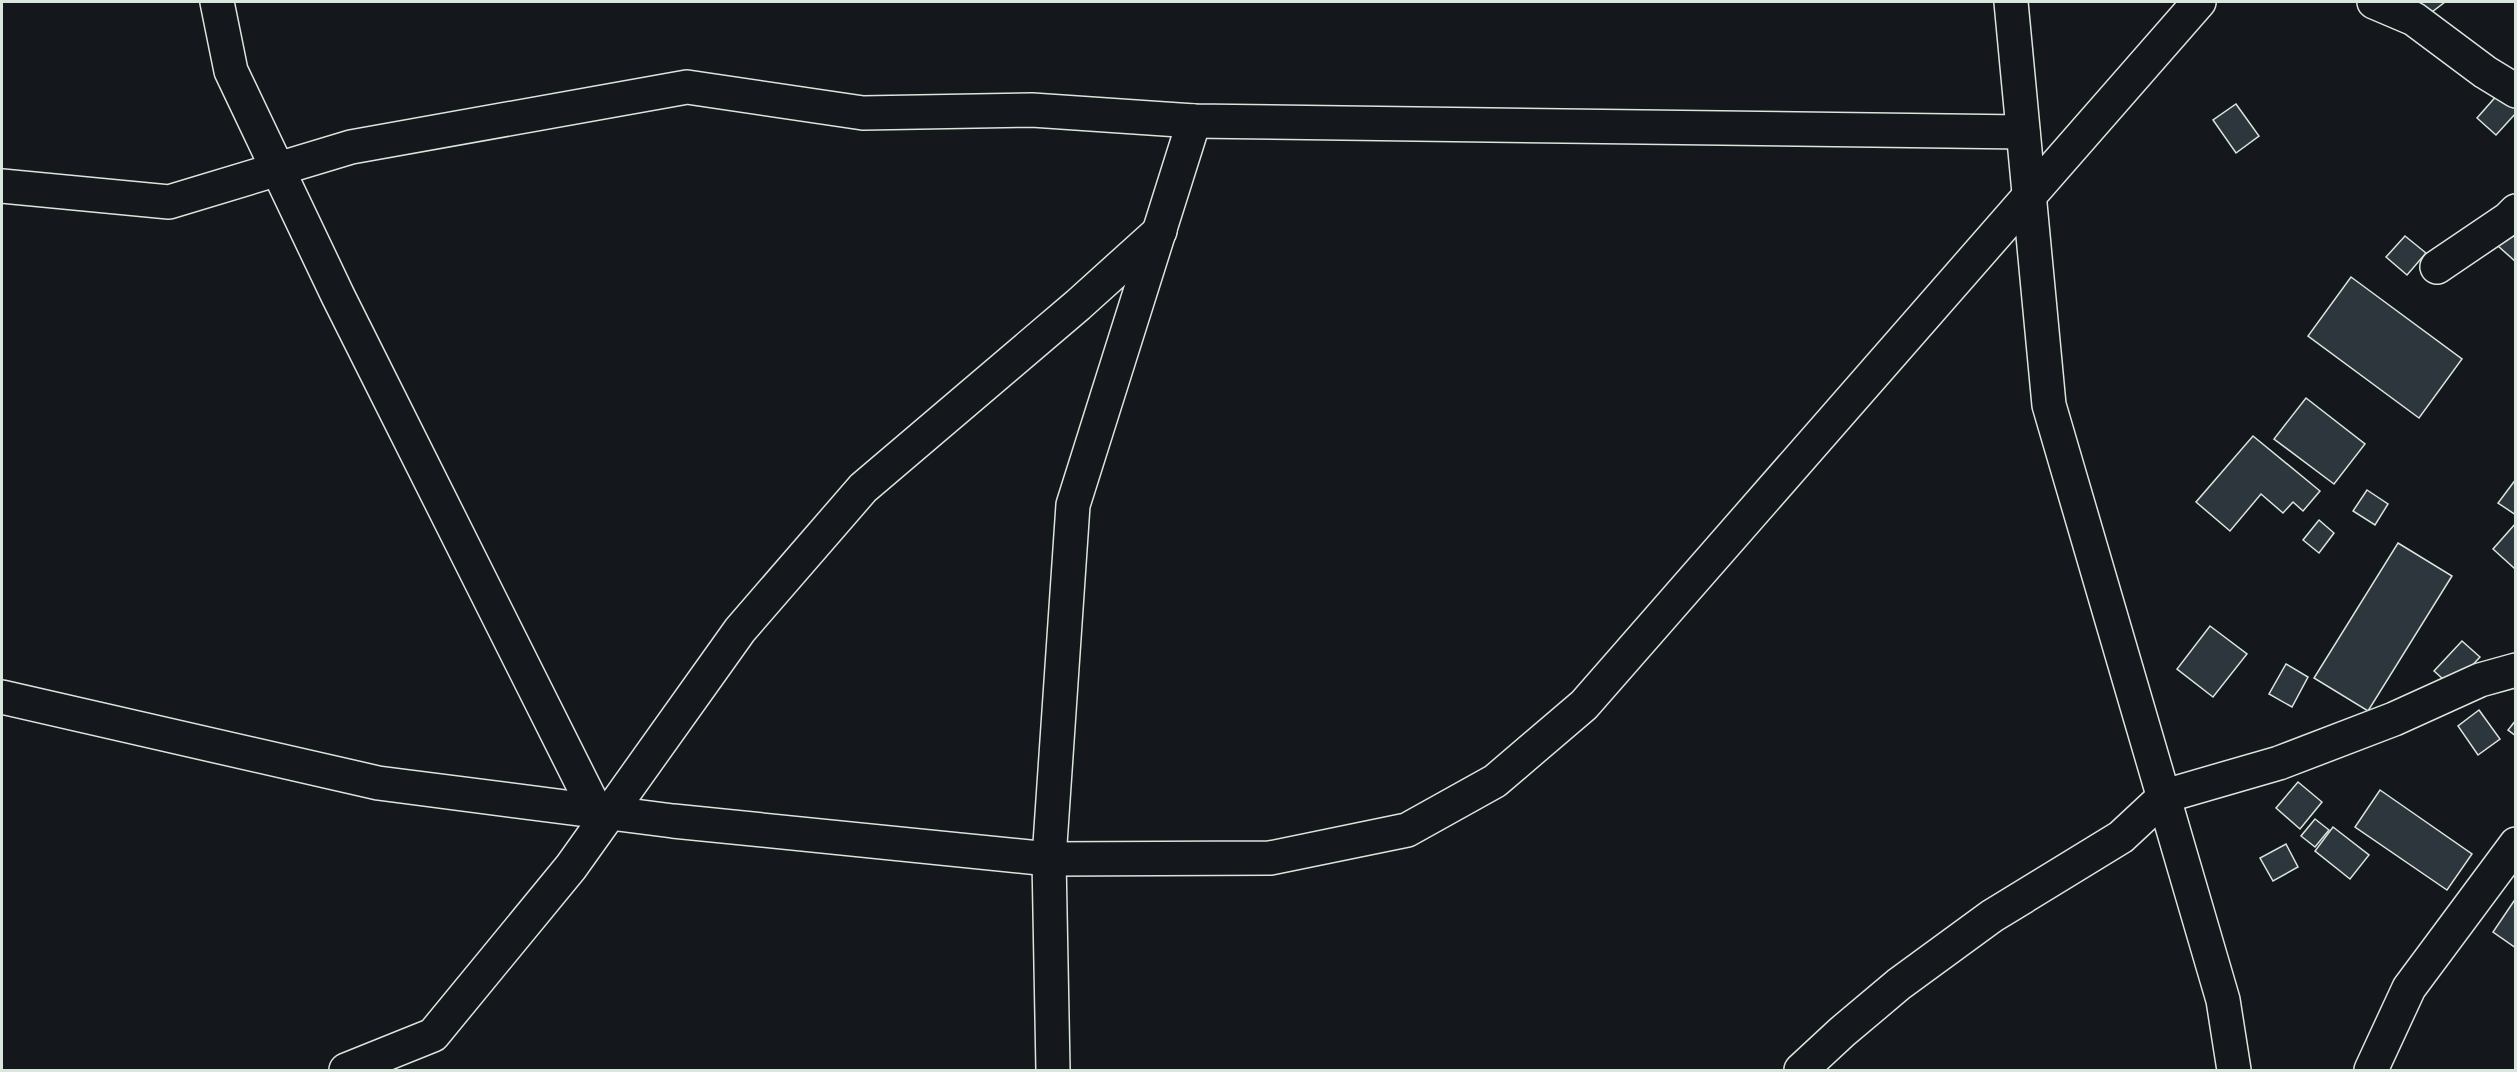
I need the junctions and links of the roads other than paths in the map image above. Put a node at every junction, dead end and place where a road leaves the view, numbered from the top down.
1 (217, 2) edge
2 (2011, 2) edge
3 (2199, 2) edge
4 (2374, 2) edge
5 (2516, 92) edge
6 (1194, 121) junction
7 (2024, 132) junction
8 (278, 169) junction
9 (2, 186) edge
10 (2029, 195) junction
11 (2516, 211) edge
12 (1160, 231) junction
13 (2437, 267) dead end
14 (2516, 670) edge
15 (2, 696) edge
16 (2165, 796) junction
17 (603, 812) junction
18 (2516, 844) edge
19 (1049, 859) junction
20 (346, 1071) edge
21 (1053, 1071) edge
22 (1801, 1071) edge
23 (2234, 1071) edge
24 (2371, 1071) edge

1 - 8 street
2 - 7 street
3 - 10 street
4 - 5 street
6 - 7 street
6 - 8 street
6 - 12 street
7 - 10 street
8 - 9 street
8 - 17 street
10 - 16 street
10 - 19 street
11 - 13 street
12 - 17 street
12 - 19 street
14 - 16 street
15 - 17 street
16 - 22 street
16 - 23 street
17 - 19 street
17 - 20 street
18 - 24 street
19 - 21 street

